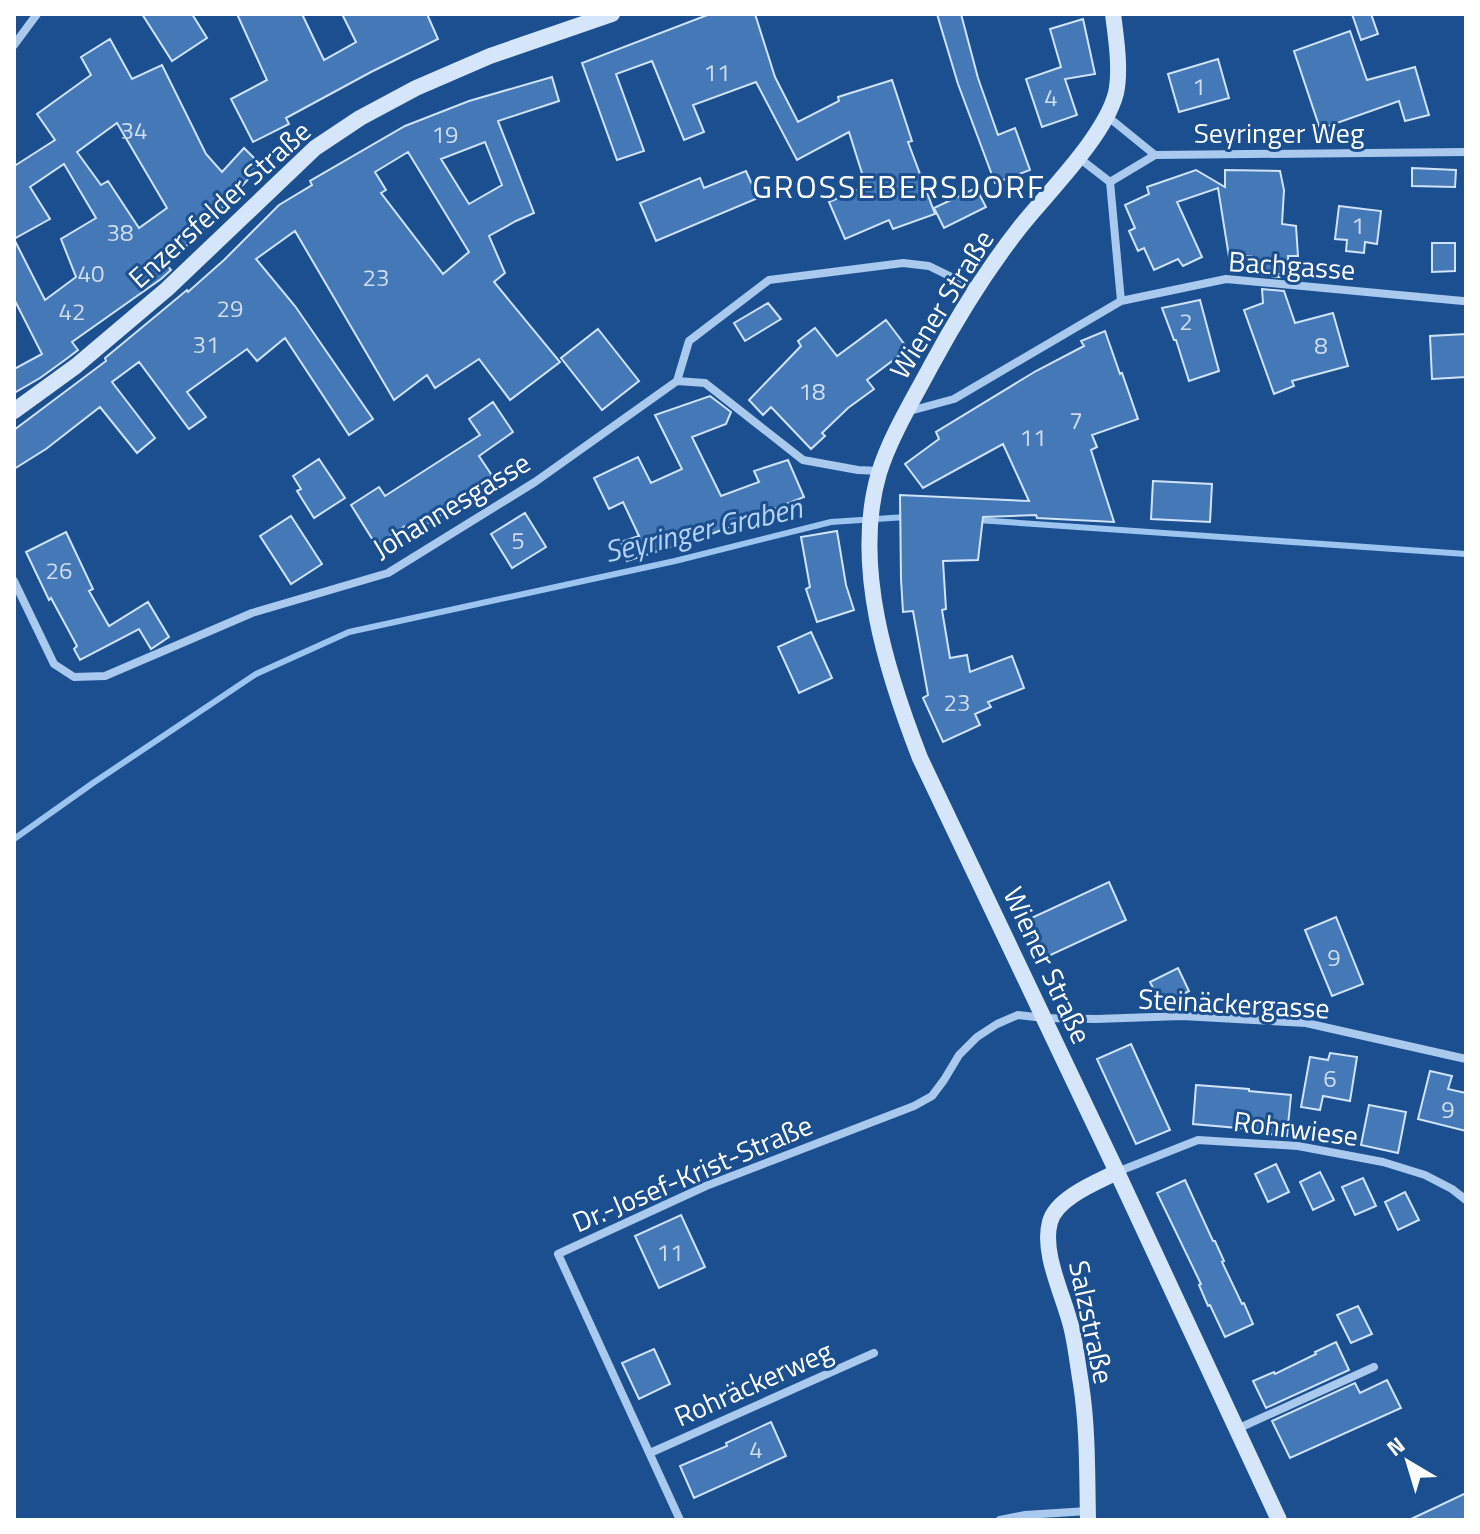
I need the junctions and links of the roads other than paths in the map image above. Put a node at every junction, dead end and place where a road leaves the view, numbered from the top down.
1 (37, 14) edge
2 (612, 14) edge
3 (1113, 14) edge
4 (14, 45) edge
5 (1106, 116) junction
6 (1466, 152) edge
7 (1155, 155) junction
8 (1078, 158) junction
9 (1110, 182) junction
10 (976, 289) junction
11 (1121, 301) junction
12 (1463, 301) dead end
13 (677, 381) junction
14 (14, 411) edge
15 (905, 412) junction
16 (878, 479) junction
17 (14, 581) edge
18 (1044, 1018) junction
19 (1466, 1059) edge
20 (1117, 1172) junction
21 (1466, 1200) edge
22 (874, 1353) dead end
23 (1374, 1367) dead end
24 (1237, 1429) junction
25 (650, 1453) junction
26 (1088, 1516) edge
27 (680, 1520) edge
28 (1000, 1520) edge
29 (1279, 1520) edge

1 - 4 street
2 - 14 street, Enzersfelder Straße
3 - 5 street, Wiener Straße
5 - 7 street, Seyringer Weg
5 - 8 street, Wiener Straße
6 - 7 street, Seyringer Weg
7 - 9 street
8 - 9 street
8 - 10 street, Wiener Straße
9 - 11 street
10 - 13 street
10 - 15 street, Wiener Straße
11 - 12 street, Bachgasse
11 - 15 street, Wiener Straße
13 - 16 street
13 - 17 street, Johannesgasse
15 - 16 street, Wiener Straße
16 - 18 street, Wiener Straße
18 - 19 street, Steinäckergasse
18 - 20 street, Wiener Straße
18 - 25 street, Dr.-Josef-Krist-Straße
20 - 21 street, Rohrwiese
20 - 24 street, Wiener Straße
20 - 26 street, Salzstraße
22 - 25 street, Rohräckerweg
23 - 24 street
24 - 29 street, Wiener Straße
25 - 27 street, Dr.-Josef-Krist-Straße
26 - 28 street

